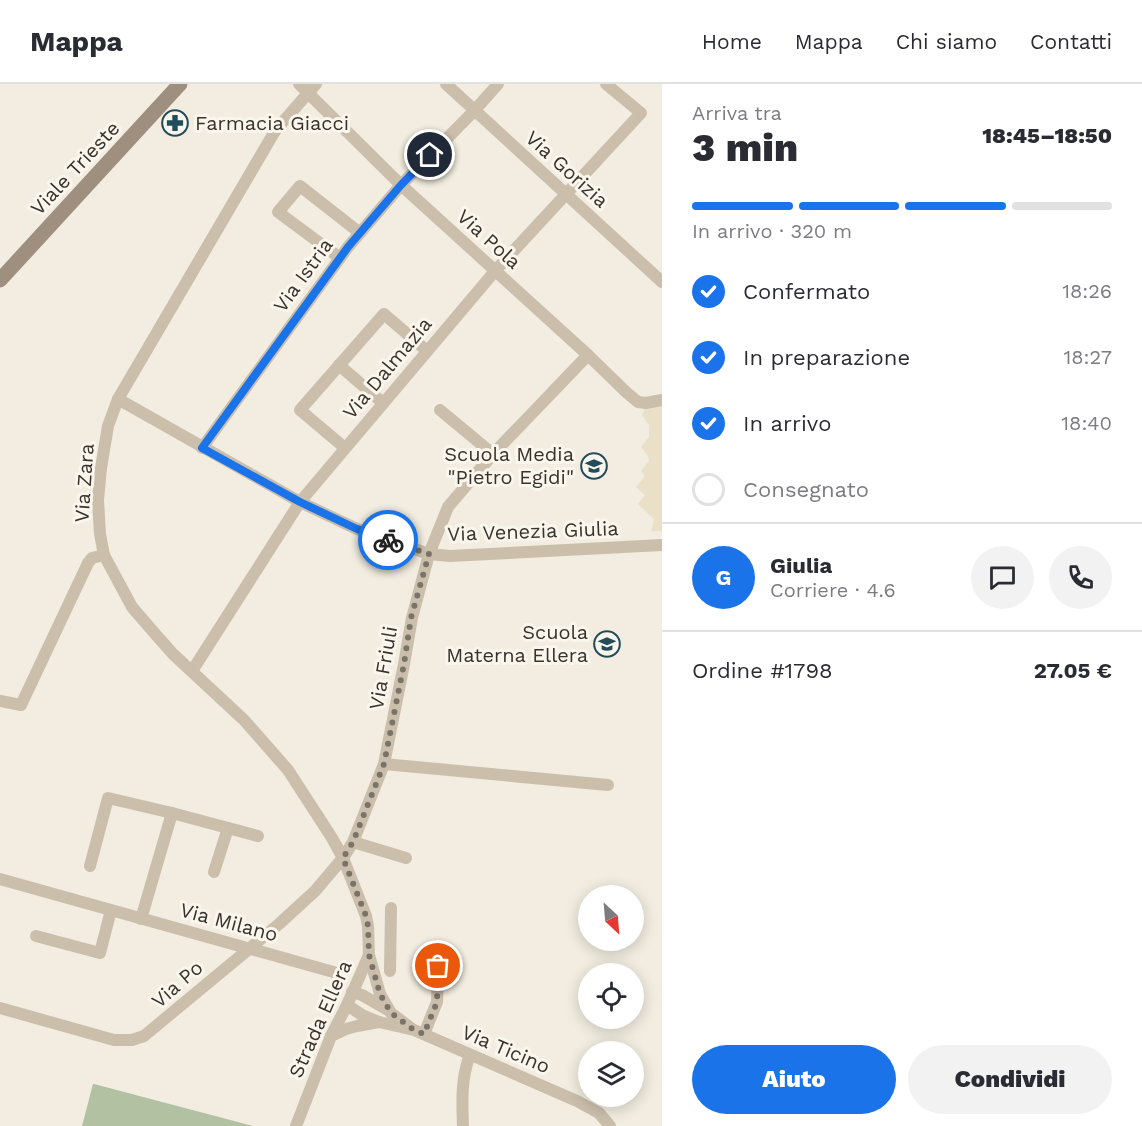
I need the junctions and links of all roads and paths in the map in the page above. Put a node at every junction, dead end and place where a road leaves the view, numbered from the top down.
1 (180, 84) edge
2 (446, 84) edge
3 (498, 84) edge
4 (606, 84) edge
5 (308, 87) edge
6 (474, 111) junction
7 (401, 185) junction
8 (567, 195) junction
9 (360, 233) junction
10 (340, 258) junction
11 (495, 271) junction
12 (0, 280) edge
13 (662, 282) edge
14 (427, 351) junction
15 (588, 355) junction
16 (339, 366) junction
17 (118, 399) junction
18 (662, 400) edge
19 (383, 403) junction
20 (440, 410) dead end
21 (202, 448) junction
22 (345, 448) junction
23 (493, 454) junction
24 (300, 502) junction
25 (662, 545) edge
26 (429, 554) junction
27 (104, 555) junction
28 (192, 671) junction
29 (0, 701) edge
30 (384, 764) junction
31 (608, 785) dead end
32 (172, 813) junction
33 (228, 828) junction
34 (258, 836) dead end
35 (353, 842) junction
36 (343, 858) junction
37 (406, 858) dead end
38 (90, 866) dead end
39 (214, 872) dead end
40 (0, 879) edge
41 (391, 908) dead end
42 (111, 910) junction
43 (141, 919) junction
44 (36, 936) dead end
45 (249, 948) junction
46 (369, 955) junction
47 (438, 966) dead end
48 (390, 971) dead end
49 (337, 973) dead end
50 (352, 992) junction
51 (347, 1005) junction
52 (0, 1008) edge
53 (391, 1013) junction
54 (379, 1022) junction
55 (419, 1032) junction
56 (331, 1036) junction
57 (470, 1055) junction
58 (296, 1126) edge
59 (463, 1126) edge
60 (610, 1126) edge

1 - 12 main road, Viale Trieste
2 - 6 street, Via Gorizia
3 - 6 street, Via Istria
4 - 8 street, Via Dalmazia
5 - 7 street, Via Pola
5 - 17 street, Via Zara
6 - 7 street, Via Istria
6 - 8 street, Via Gorizia
7 - 9 street, Via Istria
7 - 11 street, Via Pola
8 - 11 street, Via Dalmazia
8 - 13 street, Via Gorizia
9 - 10 street, Via Istria
9 - 10 street
10 - 21 street, Via Istria
11 - 14 street, Via Dalmazia
11 - 15 street, Via Pola
14 - 16 street
14 - 19 street, Via Dalmazia
15 - 18 street, Via Pola
15 - 23 street, Via Friuli
16 - 19 street
16 - 22 street
17 - 21 street, Via Venezia Giulia
17 - 27 street, Via Zara
19 - 22 street, Via Dalmazia
20 - 23 street
21 - 24 street, Via Venezia Giulia
22 - 24 street, Via Dalmazia
23 - 26 street, Via Friuli
24 - 26 street, Via Venezia Giulia
24 - 28 street, Via Dalmazia
25 - 26 street, Via Venezia Giulia
26 - 30 street, Via Friuli
27 - 28 street, Via Zara
27 - 29 street
28 - 36 street, Via Zara
30 - 31 street
30 - 35 street, Via Friuli
32 - 33 street
32 - 38 street
32 - 43 street
33 - 34 street
33 - 39 street
35 - 36 street, Via Friuli
35 - 37 street
36 - 45 street, Via Po
36 - 46 street, Strada Ellera
40 - 42 street, Via Milano
41 - 48 street
42 - 43 street, Via Milano
42 - 44 street
43 - 45 street, Via Milano
45 - 49 street, Via Milano
45 - 52 street, Via Po
46 - 50 street, Strada Ellera
46 - 53 street
47 - 55 street
50 - 51 street, Strada Ellera
50 - 53 street
51 - 54 street
51 - 56 street, Strada Ellera
53 - 55 street
54 - 55 street
54 - 56 street
55 - 57 street, Via Ticino
56 - 58 street, Strada Ellera
57 - 59 street
57 - 60 street, Via Ticino

